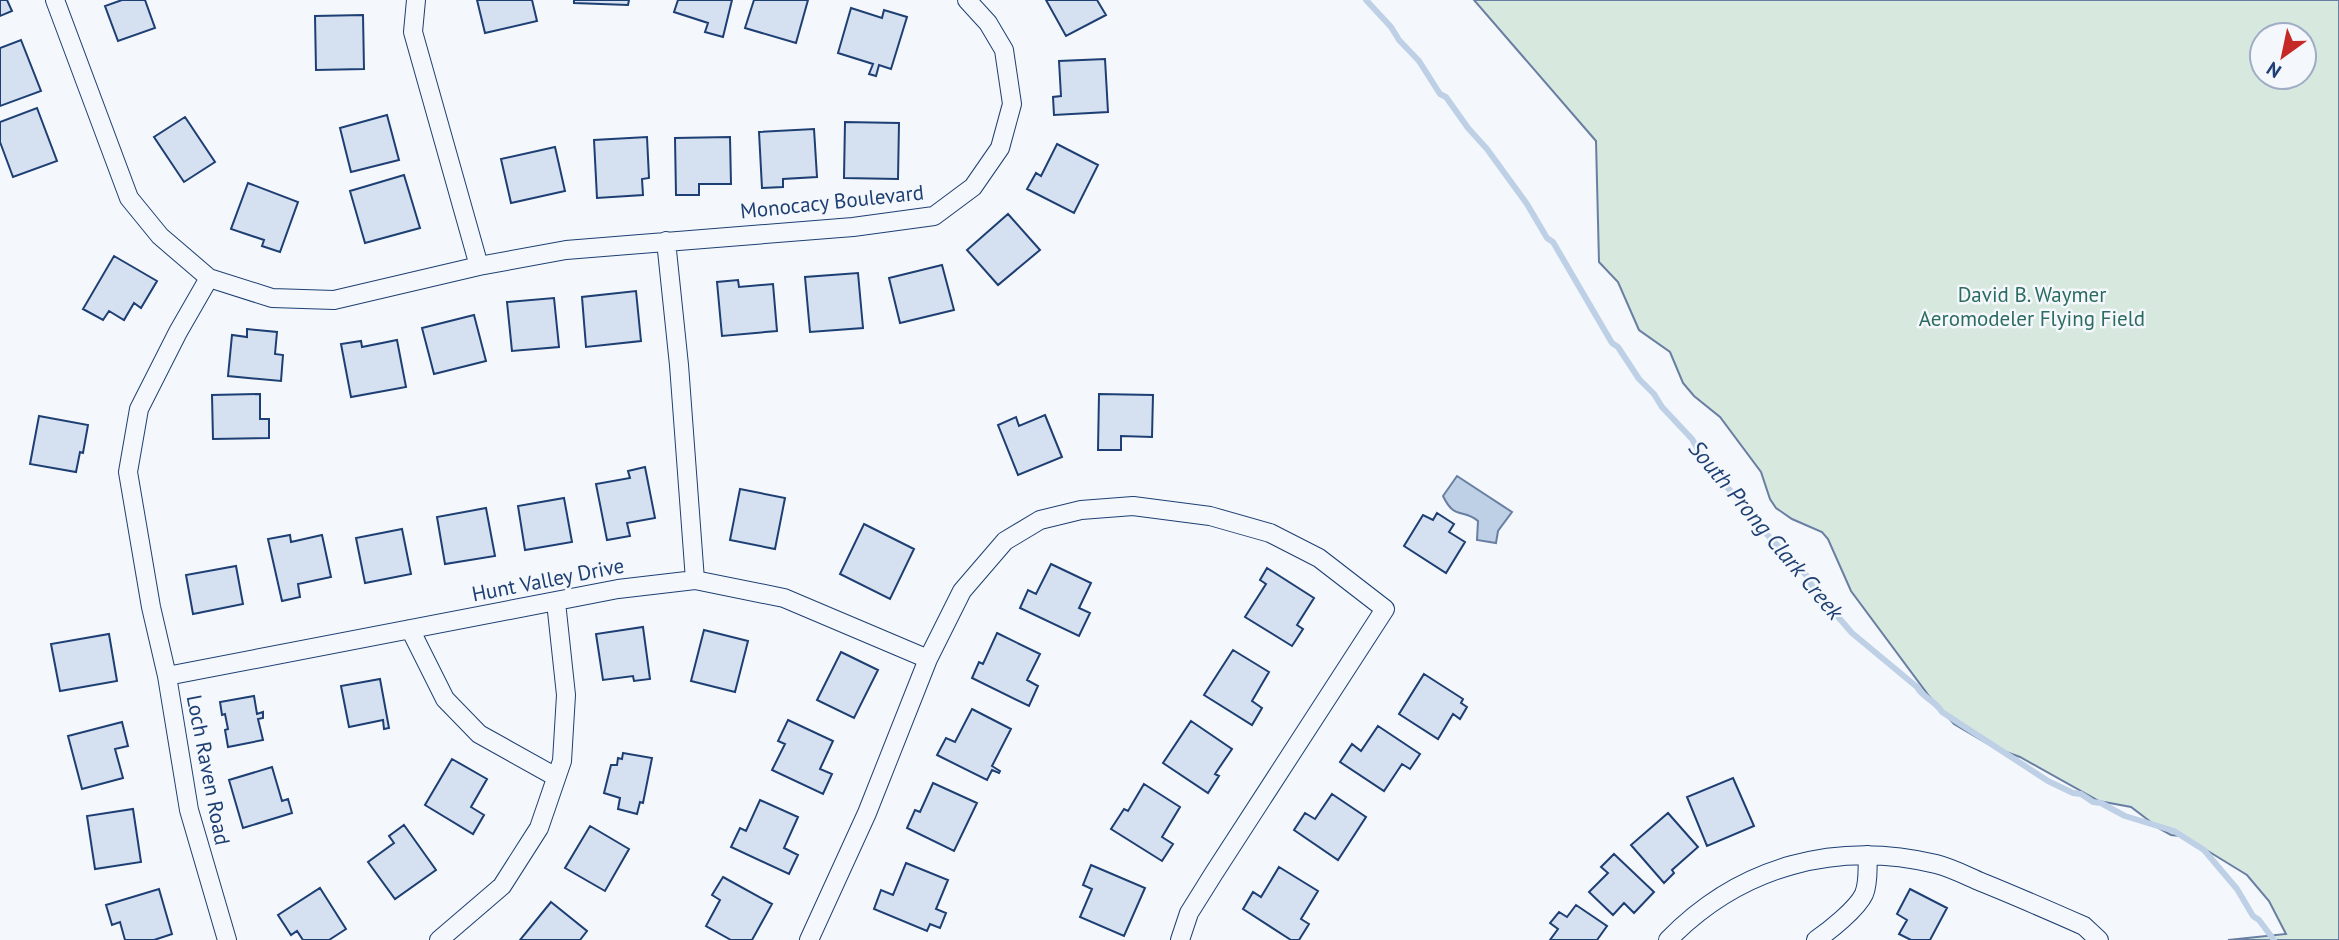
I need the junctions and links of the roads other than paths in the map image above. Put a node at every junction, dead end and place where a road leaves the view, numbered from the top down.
1 (55, 0) edge
2 (416, 0) edge
3 (967, 0) edge
4 (666, 241) junction
5 (480, 266) junction
6 (209, 278) junction
7 (695, 580) junction
8 (556, 602) junction
9 (410, 629) junction
10 (928, 659) junction
11 (167, 676) junction
12 (556, 777) junction
13 (1868, 855) junction
14 (227, 940) edge
15 (439, 940) edge
16 (809, 940) edge
17 (1180, 940) edge
18 (1669, 940) edge
19 (1815, 940) edge
20 (2099, 940) edge

1 - 6 street, Monocacy Boulevard
2 - 5 street
3 - 4 street, Monocacy Boulevard
4 - 5 street, Monocacy Boulevard
4 - 7 street
5 - 6 street, Monocacy Boulevard
6 - 11 street, Loch Raven Road
7 - 8 street, Hunt Valley Drive
7 - 10 street, Hunt Valley Drive
8 - 9 street, Hunt Valley Drive
8 - 12 street
9 - 11 street, Hunt Valley Drive
9 - 12 street
10 - 16 street
10 - 17 street
11 - 14 street, Loch Raven Road
12 - 15 street
13 - 18 street
13 - 19 street
13 - 20 street

